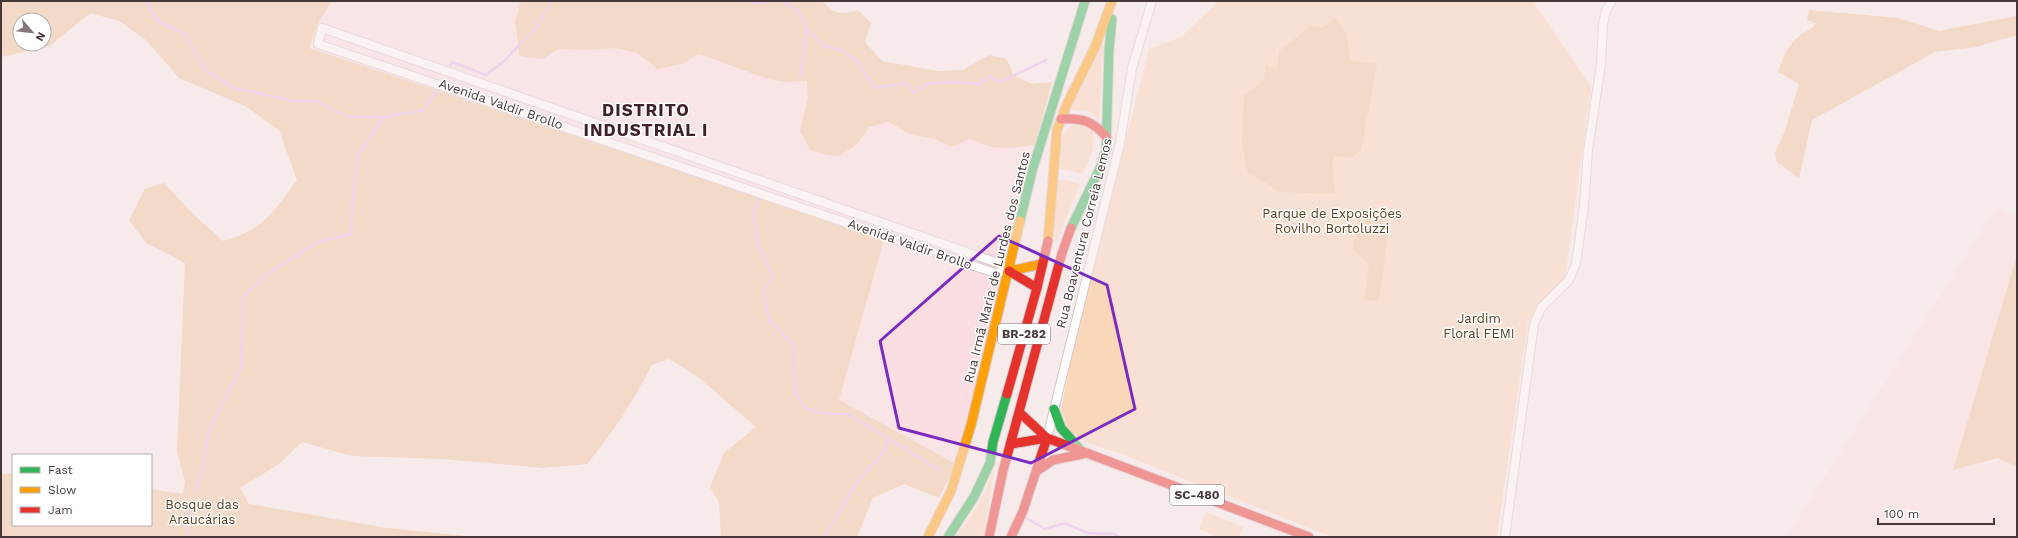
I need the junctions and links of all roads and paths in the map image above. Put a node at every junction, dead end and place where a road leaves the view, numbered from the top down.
1 (1085, 1) edge
2 (1113, 1) edge
3 (1152, 1) edge
4 (1612, 1) edge
5 (1061, 119) junction
6 (1107, 138) junction
7 (1042, 264) junction
8 (1009, 271) junction
9 (1037, 288) junction
10 (1054, 409) junction
11 (1020, 413) junction
12 (1047, 438) junction
13 (1011, 444) junction
14 (1085, 453) junction
15 (1037, 471) junction
16 (928, 537) edge
17 (948, 537) edge
18 (989, 537) edge
19 (1011, 537) edge
20 (1309, 537) edge
21 (1505, 537) edge

1 - 8 main road, Rua Irmã Maria de Lurdes dos Santos
2 - 5 main road, BR-282
2 - 6 main road, BR-282
3 - 10 street, Rua Boaventura Correia Lemos
4 - 21 street
5 - 6 main road
5 - 7 main road, BR-282
6 - 11 main road, BR-282
7 - 8 main road
7 - 9 main road, BR-282
8 - 8 street, Avenida Valdir Brollo
8 - 9 main road
8 - 16 main road, Rua Irmã Maria de Lurdes dos Santos
9 - 17 main road, BR-282
10 - 12 street, Rua Boaventura Correia Lemos
10 - 14 main road
11 - 12 main road, SC-480
11 - 13 main road, BR-282
12 - 13 main road
12 - 14 main road, SC-480
12 - 15 main road, Rua Boaventura Correia Lemos
13 - 18 main road, BR-282
14 - 15 main road
14 - 20 main road, SC-480
15 - 19 main road, Rua Boaventura Correia Lemos

